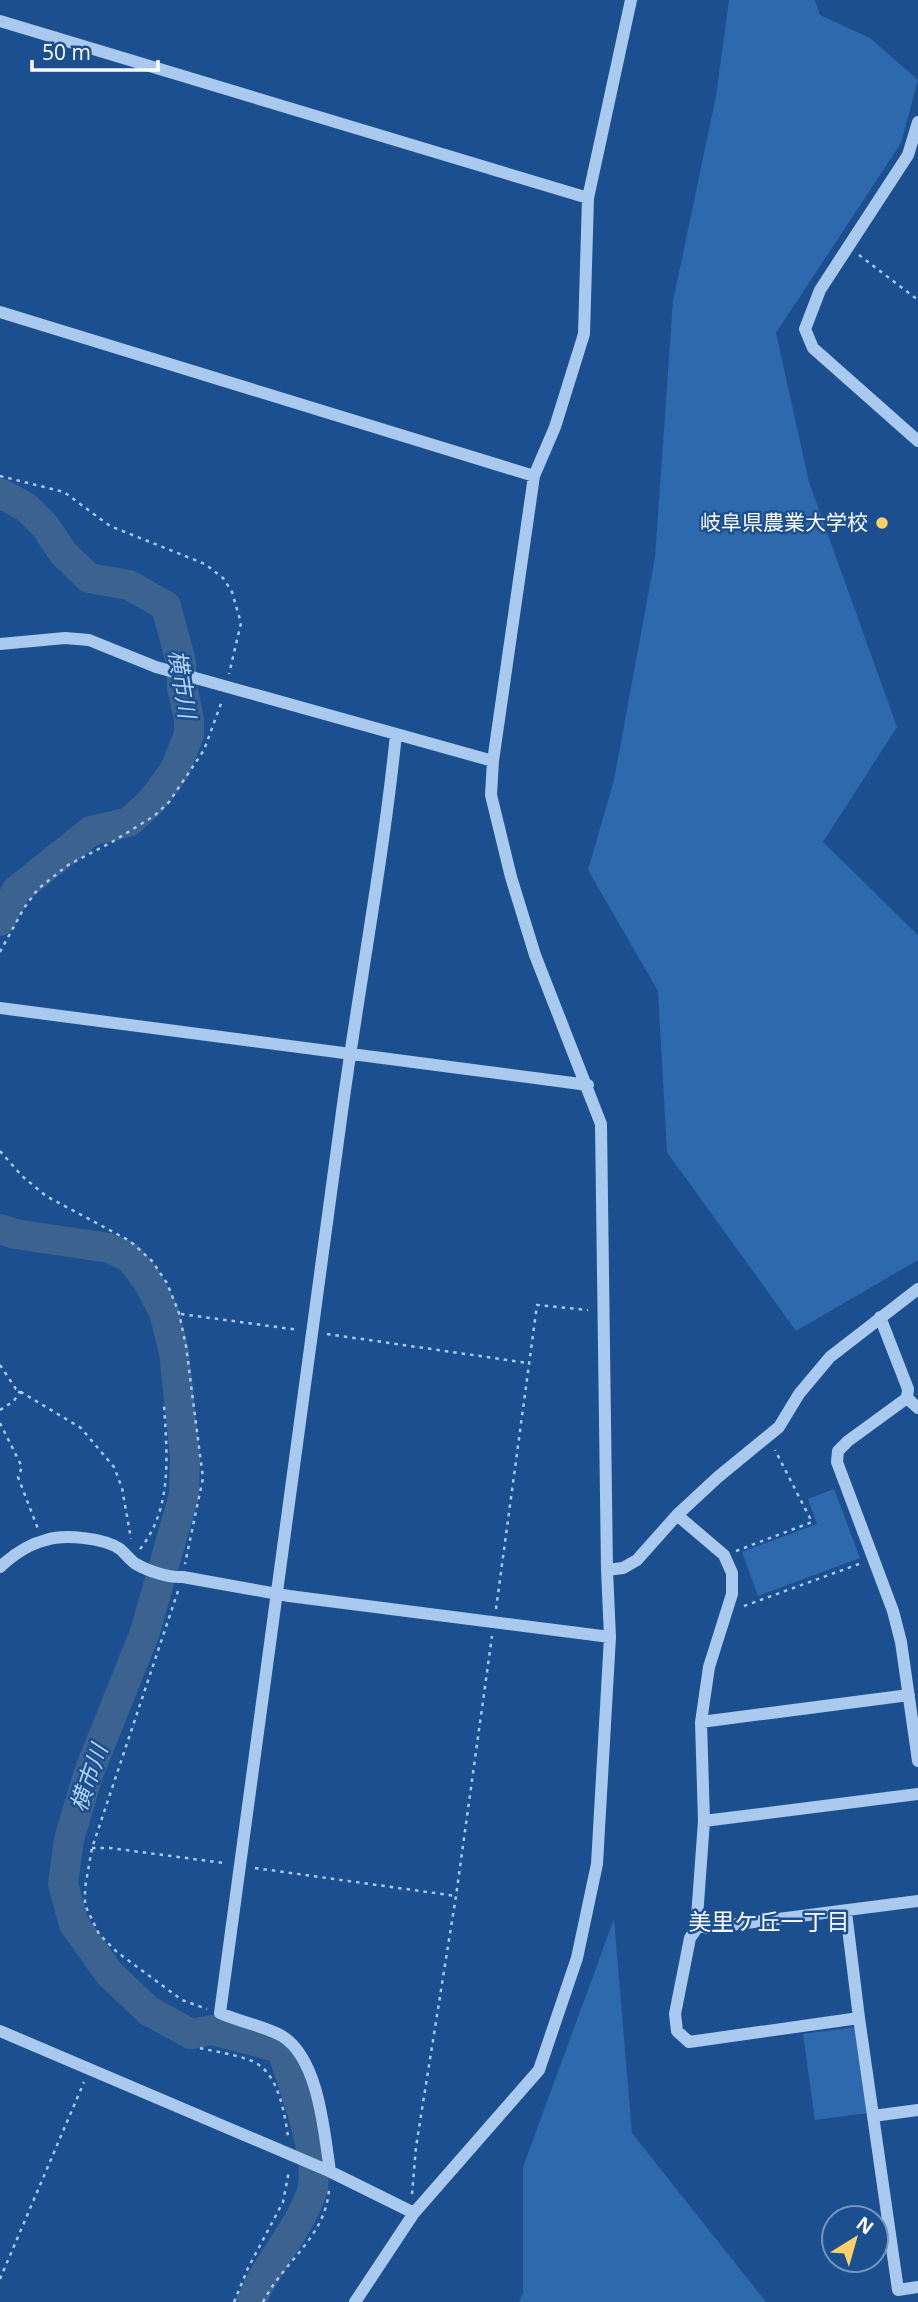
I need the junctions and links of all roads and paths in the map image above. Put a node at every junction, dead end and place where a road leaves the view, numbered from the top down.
1 (631, 0) edge
2 (0, 22) edge
3 (918, 121) edge
4 (588, 198) junction
5 (849, 248) junction
6 (918, 300) edge
7 (0, 313) edge
8 (918, 441) edge
9 (0, 476) edge
10 (534, 476) junction
11 (0, 644) edge
12 (226, 687) junction
13 (396, 734) junction
14 (492, 761) junction
15 (0, 952) edge
16 (0, 1008) edge
17 (350, 1055) junction
18 (588, 1085) junction
19 (918, 1289) edge
20 (604, 1311) junction
21 (180, 1313) dead end
22 (880, 1317) junction
23 (311, 1332) junction
24 (528, 1363) junction
25 (0, 1365) edge
26 (20, 1391) junction
27 (907, 1398) junction
28 (164, 1405) dead end
29 (918, 1408) edge
30 (0, 1410) edge
31 (0, 1423) edge
32 (767, 1439) junction
33 (677, 1515) junction
34 (43, 1541) junction
35 (724, 1555) junction
36 (133, 1560) junction
37 (872, 1560) junction
38 (0, 1567) edge
39 (607, 1570) junction
40 (275, 1593) junction
41 (726, 1612) junction
42 (495, 1621) junction
43 (610, 1637) junction
44 (909, 1695) junction
45 (701, 1722) junction
46 (918, 1761) edge
47 (918, 1794) edge
48 (704, 1821) junction
49 (92, 1848) dead end
50 (240, 1865) junction
51 (456, 1896) junction
52 (918, 1901) edge
53 (846, 1912) junction
54 (699, 1925) junction
55 (859, 2018) junction
56 (0, 2031) edge
57 (90, 2069) junction
58 (918, 2110) edge
59 (873, 2116) junction
60 (330, 2171) junction
61 (412, 2212) junction
62 (0, 2279) edge
63 (918, 2287) edge
64 (263, 2302) edge
65 (355, 2302) edge

1 - 4 street
2 - 4 street
3 - 5 street
4 - 10 street
5 - 6 path
5 - 8 street
7 - 10 street
9 - 12 path
10 - 14 street
11 - 12 street
12 - 13 street
12 - 15 path
13 - 14 street
13 - 17 street
14 - 18 street
16 - 17 street
17 - 18 street
17 - 23 street
18 - 20 street
19 - 22 street
20 - 24 path
20 - 39 street
21 - 23 path
22 - 27 street
22 - 32 street
23 - 24 path
23 - 40 street
24 - 42 path
25 - 26 path
26 - 30 path
26 - 36 path
27 - 29 street
27 - 37 street
28 - 36 path
31 - 34 path
32 - 33 street
32 - 35 path
33 - 35 street
33 - 39 street
34 - 36 street
34 - 38 street
35 - 41 street
36 - 40 street
37 - 41 path
37 - 44 street
39 - 43 street
40 - 42 street
40 - 50 street
41 - 45 street
42 - 43 street
42 - 51 path
43 - 61 street
44 - 45 street
44 - 46 street
45 - 48 street
47 - 48 street
48 - 54 street
49 - 50 path
50 - 51 path
50 - 60 street
51 - 61 path
52 - 53 street
53 - 54 street
53 - 55 street
54 - 55 street
55 - 59 street
56 - 57 street
57 - 60 street
57 - 62 path
58 - 59 street
59 - 63 street
60 - 61 street
60 - 64 path
61 - 65 street

